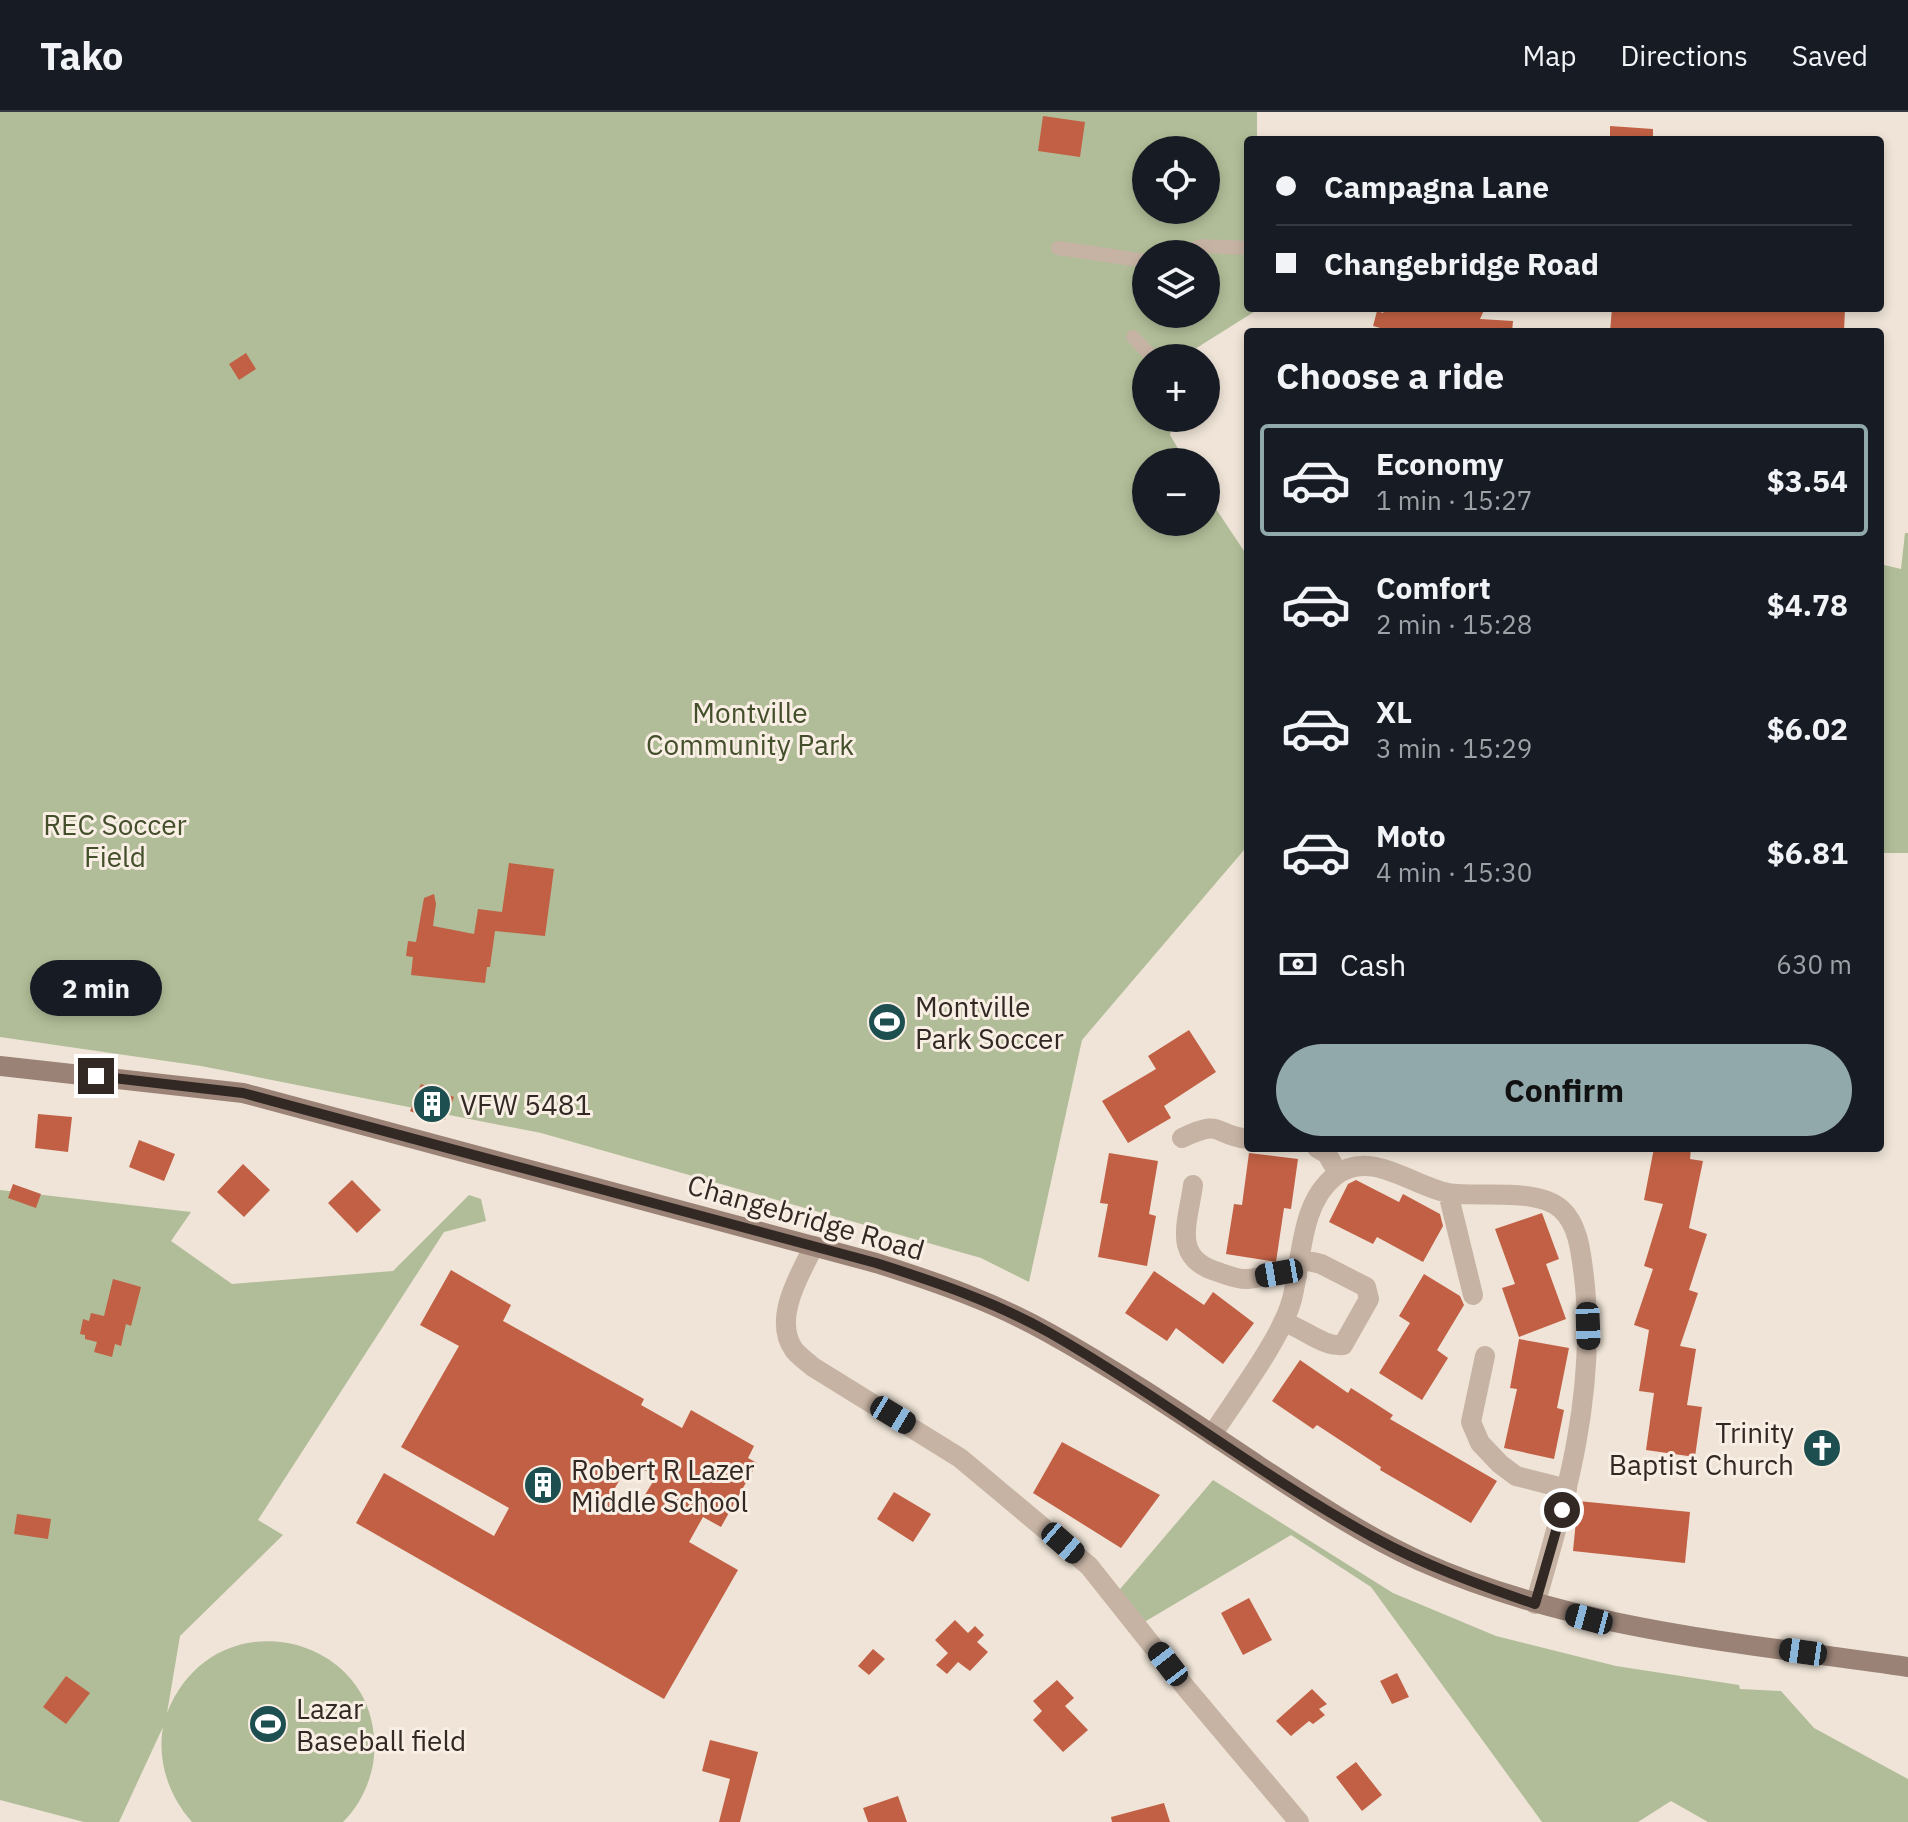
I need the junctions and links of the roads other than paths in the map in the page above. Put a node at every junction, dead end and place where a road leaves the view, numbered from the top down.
1 (1220, 246) edge
2 (1058, 248) dead end
3 (1244, 248) edge
4 (1132, 263) edge
5 (1133, 337) dead end
6 (1140, 344) edge
7 (0, 1066) edge
8 (1182, 1138) dead end
9 (1244, 1138) edge
10 (1324, 1152) edge
11 (1338, 1173) junction
12 (1193, 1185) dead end
13 (1448, 1193) junction
14 (814, 1246) junction
15 (1299, 1268) junction
16 (1473, 1295) dead end
17 (1283, 1322) junction
18 (1485, 1356) dead end
19 (1212, 1435) junction
20 (1567, 1489) junction
21 (1535, 1604) junction
22 (1908, 1667) edge
23 (1299, 1822) edge

1 - 3 street
2 - 4 street
5 - 6 street
7 - 14 main road, Changebridge Road
8 - 9 street
10 - 11 street
11 - 13 street
11 - 15 street
12 - 15 street
13 - 16 street
13 - 20 street
14 - 19 main road, Changebridge Road
14 - 23 street
15 - 17 street
15 - 17 street
17 - 19 street
18 - 20 street
19 - 21 main road, Changebridge Road
20 - 21 street
21 - 22 main road, Changebridge Road

